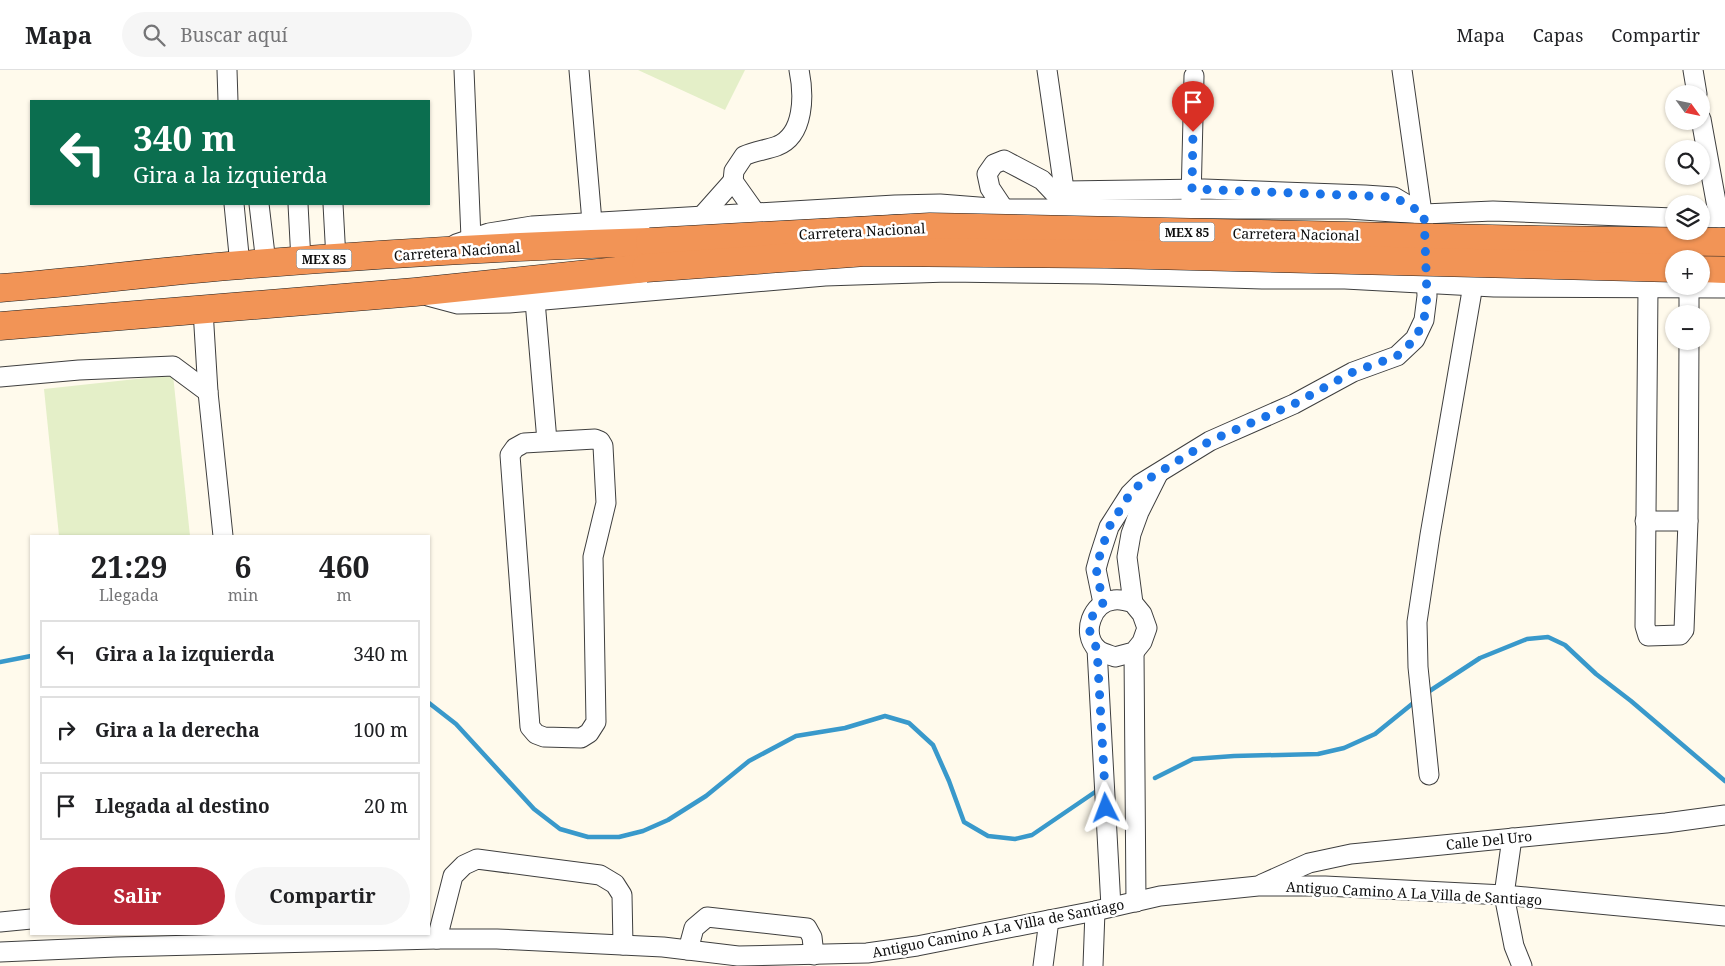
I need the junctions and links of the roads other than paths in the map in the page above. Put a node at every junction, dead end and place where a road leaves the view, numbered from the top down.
1 (227, 70) edge
2 (464, 70) edge
3 (579, 70) edge
4 (800, 70) edge
5 (1047, 70) edge
6 (1402, 70) edge
7 (1693, 70) edge
8 (1194, 76) dead end
9 (1696, 85) edge
10 (228, 100) edge
11 (1703, 130) edge
12 (733, 181) junction
13 (1192, 189) junction
14 (1061, 196) junction
15 (234, 205) edge
16 (259, 205) edge
17 (298, 205) edge
18 (333, 205) edge
19 (1004, 209) junction
20 (1190, 209) junction
21 (1348, 209) junction
22 (1493, 211) junction
23 (755, 212) junction
24 (1424, 214) junction
25 (701, 217) junction
26 (1665, 218) edge
27 (592, 222) junction
28 (1717, 224) edge
29 (471, 238) junction
30 (441, 252) junction
31 (648, 255) junction
32 (336, 259) junction
33 (301, 261) junction
34 (253, 264) junction
35 (1725, 269) edge
36 (1710, 271) edge
37 (1665, 274) edge
38 (1345, 279) junction
39 (1665, 282) edge
40 (1710, 283) edge
41 (1426, 284) junction
42 (1473, 285) junction
43 (1494, 287) junction
44 (0, 288) edge
45 (1648, 288) junction
46 (1725, 288) edge
47 (415, 292) junction
48 (535, 301) junction
49 (203, 310) junction
50 (0, 326) edge
51 (1689, 350) edge
52 (0, 377) edge
53 (208, 392) junction
54 (547, 441) junction
55 (1159, 472) junction
56 (1645, 521) junction
57 (1688, 521) junction
58 (223, 535) edge
59 (1103, 603) junction
60 (1133, 604) junction
61 (1097, 649) junction
62 (1134, 652) junction
63 (1430, 775) dead end
64 (1725, 814) edge
65 (1512, 838) junction
66 (1258, 886) junction
67 (1504, 895) junction
68 (1136, 902) junction
69 (1103, 909) junction
70 (1725, 916) edge
71 (30, 919) edge
72 (1049, 920) junction
73 (0, 922) edge
74 (368, 937) edge
75 (392, 937) edge
76 (438, 939) junction
77 (623, 945) junction
78 (688, 950) junction
79 (0, 952) edge
80 (814, 955) junction
81 (866, 959) edge
82 (738, 961) edge
83 (1043, 966) edge
84 (1094, 966) edge
85 (1522, 966) edge

1 - 10 street
2 - 29 street
3 - 27 street
4 - 12 street
5 - 14 street
6 - 24 street
7 - 9 street
8 - 13 street
11 - 28 street
12 - 23 street
12 - 25 street
13 - 14 street, MEX 85
13 - 20 street
13 - 24 street, MEX 85
14 - 19 street, MEX 85
14 - 19 street
14 - 20 street, MEX 85
15 - 34 street
16 - 34 street
17 - 33 street
18 - 32 street
19 - 23 street, MEX 85
20 - 21 street, MEX 85
21 - 24 street, MEX 85
21 - 38 street, MEX 85
22 - 24 street, MEX 85
22 - 26 street, MEX 85
22 - 43 street
23 - 25 street, MEX 85
24 - 41 street
25 - 27 street, MEX 85
27 - 29 street, MEX 85
28 - 31 highway, Carretera Nacional / MEX 85, bridge
29 - 30 street, MEX 85
30 - 31 highway, Carretera Nacional / MEX 85
30 - 32 highway, Carretera Nacional / MEX 85
31 - 37 highway, Carretera Nacional / MEX 85, bridge
31 - 47 highway, Carretera Nacional / MEX 85
32 - 33 highway, Carretera Nacional / MEX 85
33 - 34 highway, Carretera Nacional / MEX 85
34 - 44 highway, Carretera Nacional / MEX 85
35 - 36 highway, Carretera Nacional / MEX 85
38 - 41 street, MEX 85
38 - 48 street, MEX 85
39 - 45 street, MEX 85
40 - 46 street, MEX 85
41 - 42 street, MEX 85
41 - 55 street
42 - 43 street, MEX 85
42 - 63 street
43 - 45 street, MEX 85
45 - 56 street
47 - 48 street, MEX 85
47 - 49 highway, Carretera Nacional / MEX 85
48 - 54 street
49 - 50 highway, Carretera Nacional / MEX 85
49 - 53 street
51 - 57 street
52 - 53 street
53 - 58 street
54 - 54 street
55 - 59 street
55 - 60 street
56 - 57 street
56 - 57 street
59 - 60 street
59 - 61 street
60 - 62 street
61 - 62 street
61 - 69 street
62 - 68 street
64 - 65 street, Calle Del Uro
65 - 66 street, Calle Del Uro
65 - 67 street
66 - 67 street, Antiguo Camino A La Villa de Santiago
66 - 68 street, Antiguo Camino A La Villa de Santiago
67 - 70 street, Antiguo Camino A La Villa de Santiago
67 - 85 street
68 - 69 street, Antiguo Camino A La Villa de Santiago
69 - 72 street, Antiguo Camino A La Villa de Santiago
69 - 84 street
71 - 73 street
72 - 81 street, Antiguo Camino A La Villa de Santiago
72 - 83 street
74 - 75 street, Antiguo Camino A La Villa de Santiago
74 - 79 street, Antiguo Camino A La Villa de Santiago
75 - 76 street, Antiguo Camino A La Villa de Santiago
76 - 77 street, Antiguo Camino A La Villa de Santiago
76 - 77 street
77 - 78 street, Antiguo Camino A La Villa de Santiago
78 - 80 street
78 - 82 street, Antiguo Camino A La Villa de Santiago
80 - 81 street, Antiguo Camino A La Villa de Santiago
80 - 82 street, Antiguo Camino A La Villa de Santiago

